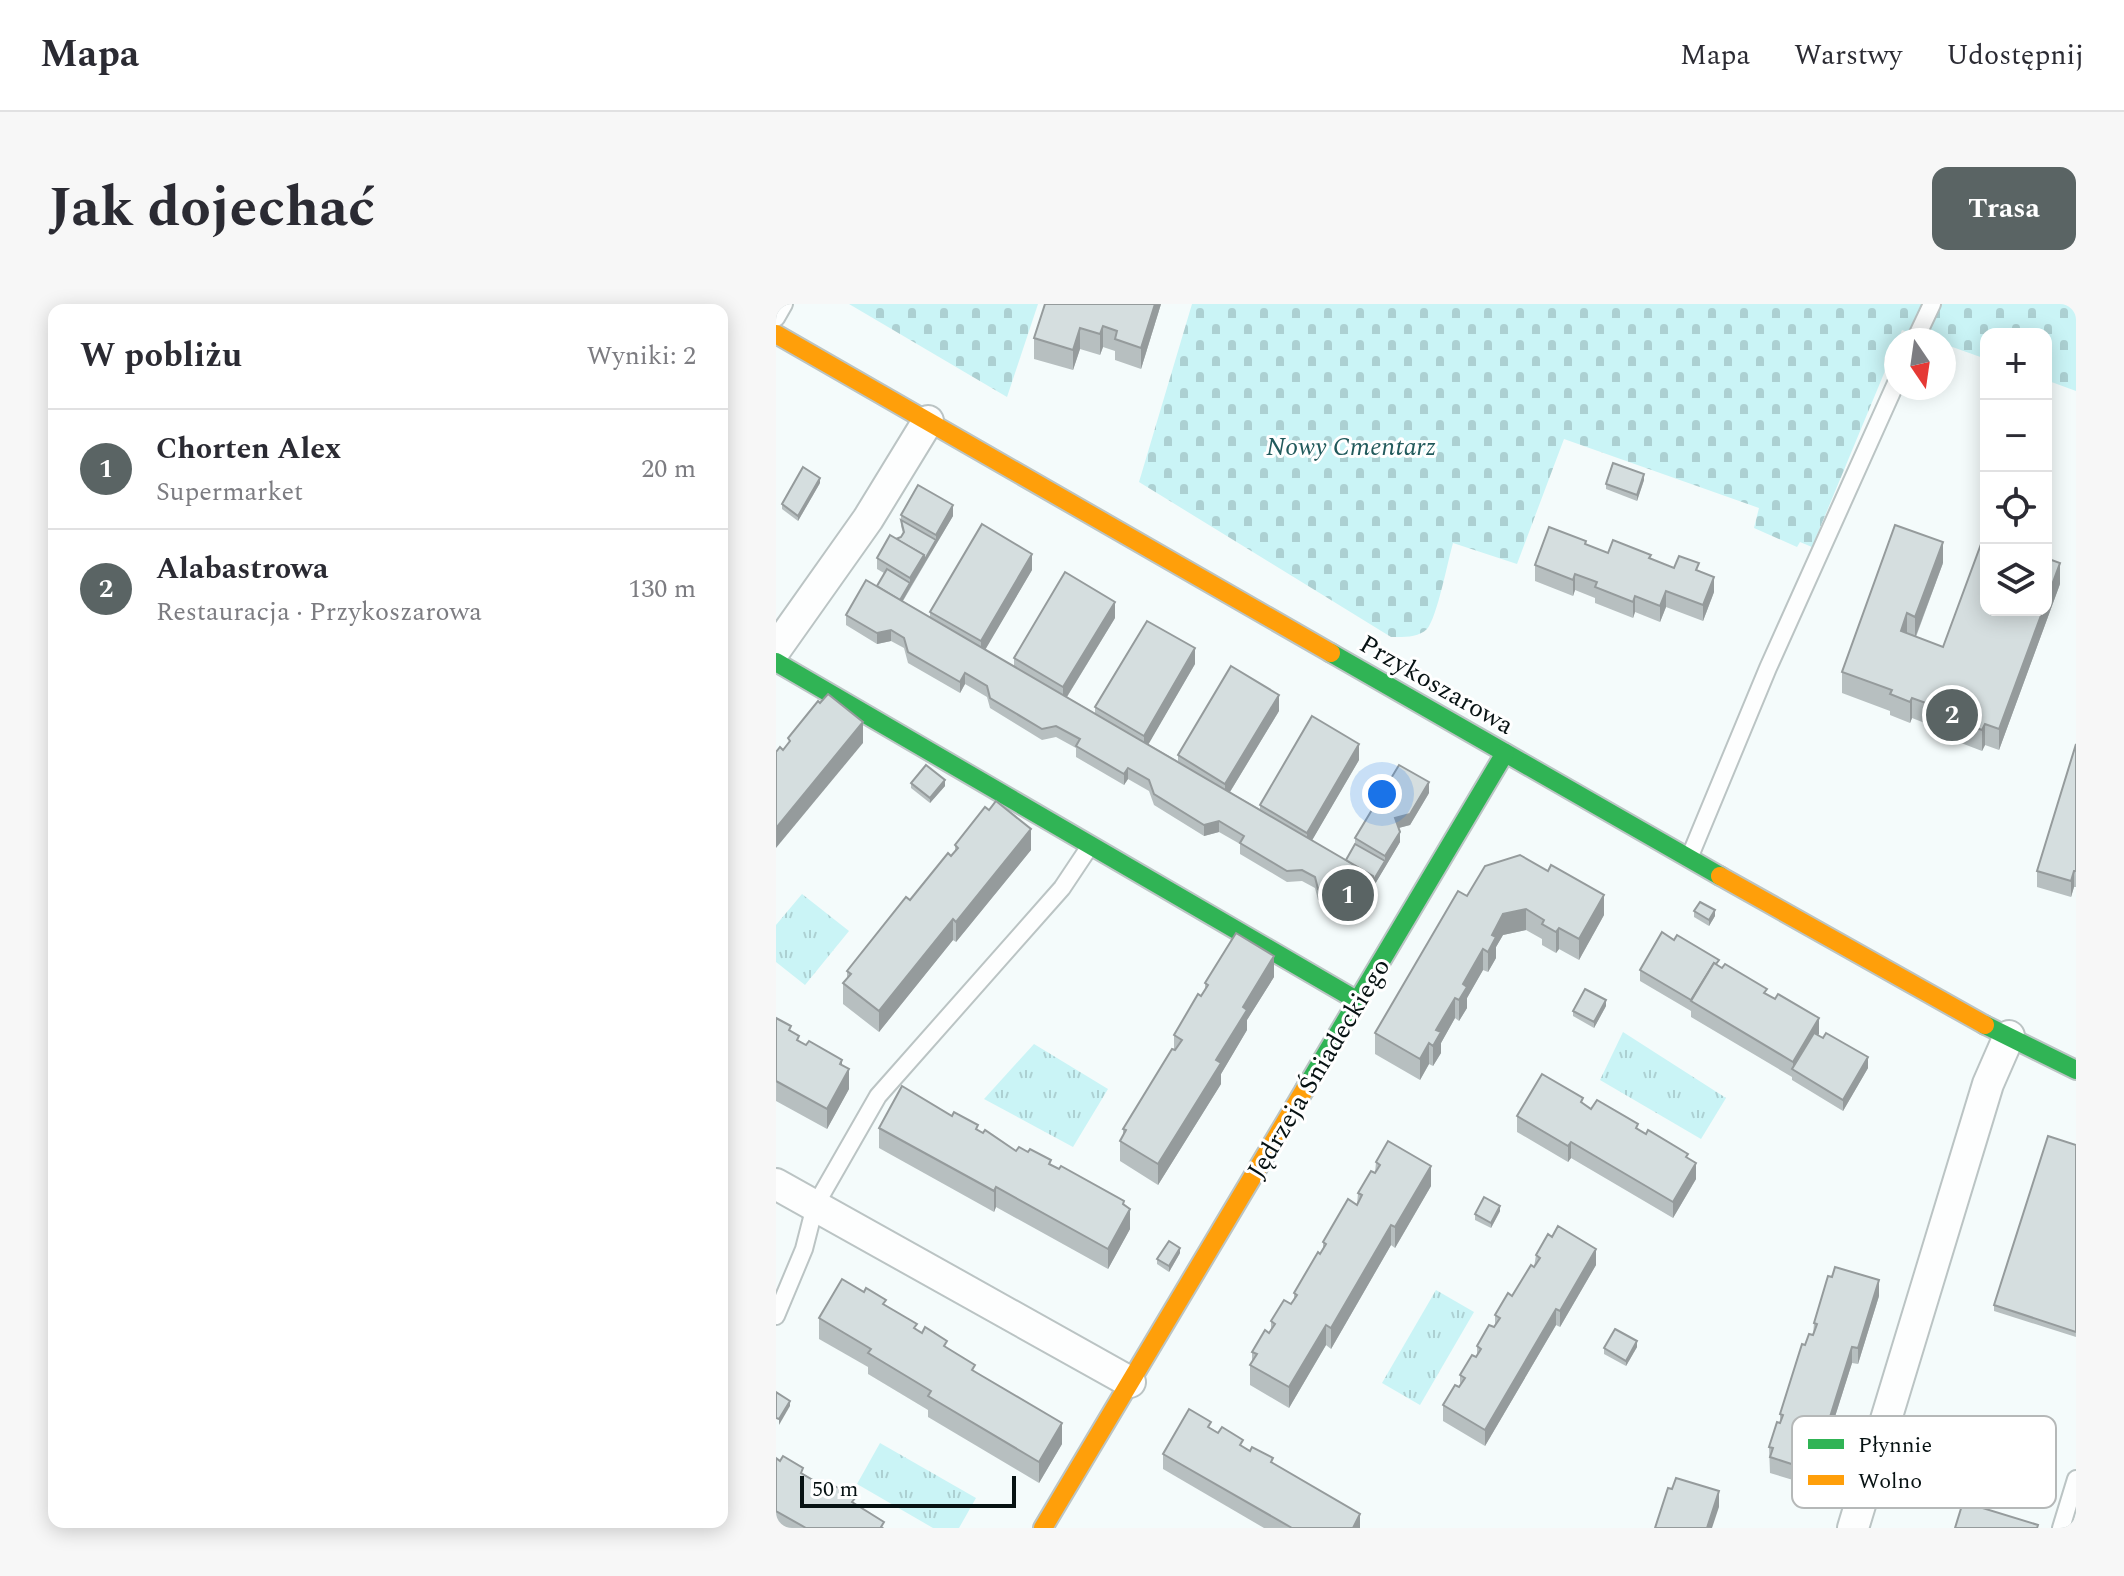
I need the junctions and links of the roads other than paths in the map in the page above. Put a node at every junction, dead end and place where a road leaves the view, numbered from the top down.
1 (784, 304) edge
2 (1932, 304) edge
3 (776, 318) edge
4 (1921, 328) edge
5 (776, 334) edge
6 (1888, 400) edge
7 (928, 421) junction
8 (776, 649) edge
9 (776, 662) edge
10 (1505, 753) junction
11 (1091, 845) junction
12 (1689, 858) junction
13 (1358, 1001) junction
14 (2009, 1036) junction
15 (2076, 1070) edge
16 (776, 1184) edge
17 (815, 1206) junction
18 (776, 1316) edge
19 (1130, 1382) junction
20 (1887, 1416) edge
21 (2076, 1479) edge
22 (1859, 1508) edge
23 (1043, 1528) edge
24 (1853, 1528) edge
25 (2061, 1528) edge

1 - 3 lane
2 - 4 lane
5 - 7 street, Przykoszarowa
6 - 12 lane
7 - 8 street
7 - 10 street, Przykoszarowa
9 - 11 street
10 - 12 street, Przykoszarowa
10 - 13 street, Jędrzeja Śniadeckiego
11 - 13 street
11 - 17 lane
12 - 14 street, Przykoszarowa
13 - 19 street, Jędrzeja Śniadeckiego
14 - 15 street, Przykoszarowa
14 - 20 street
16 - 17 street
17 - 18 lane
17 - 19 street
19 - 23 street, Jędrzeja Śniadeckiego
21 - 25 lane
22 - 24 street

